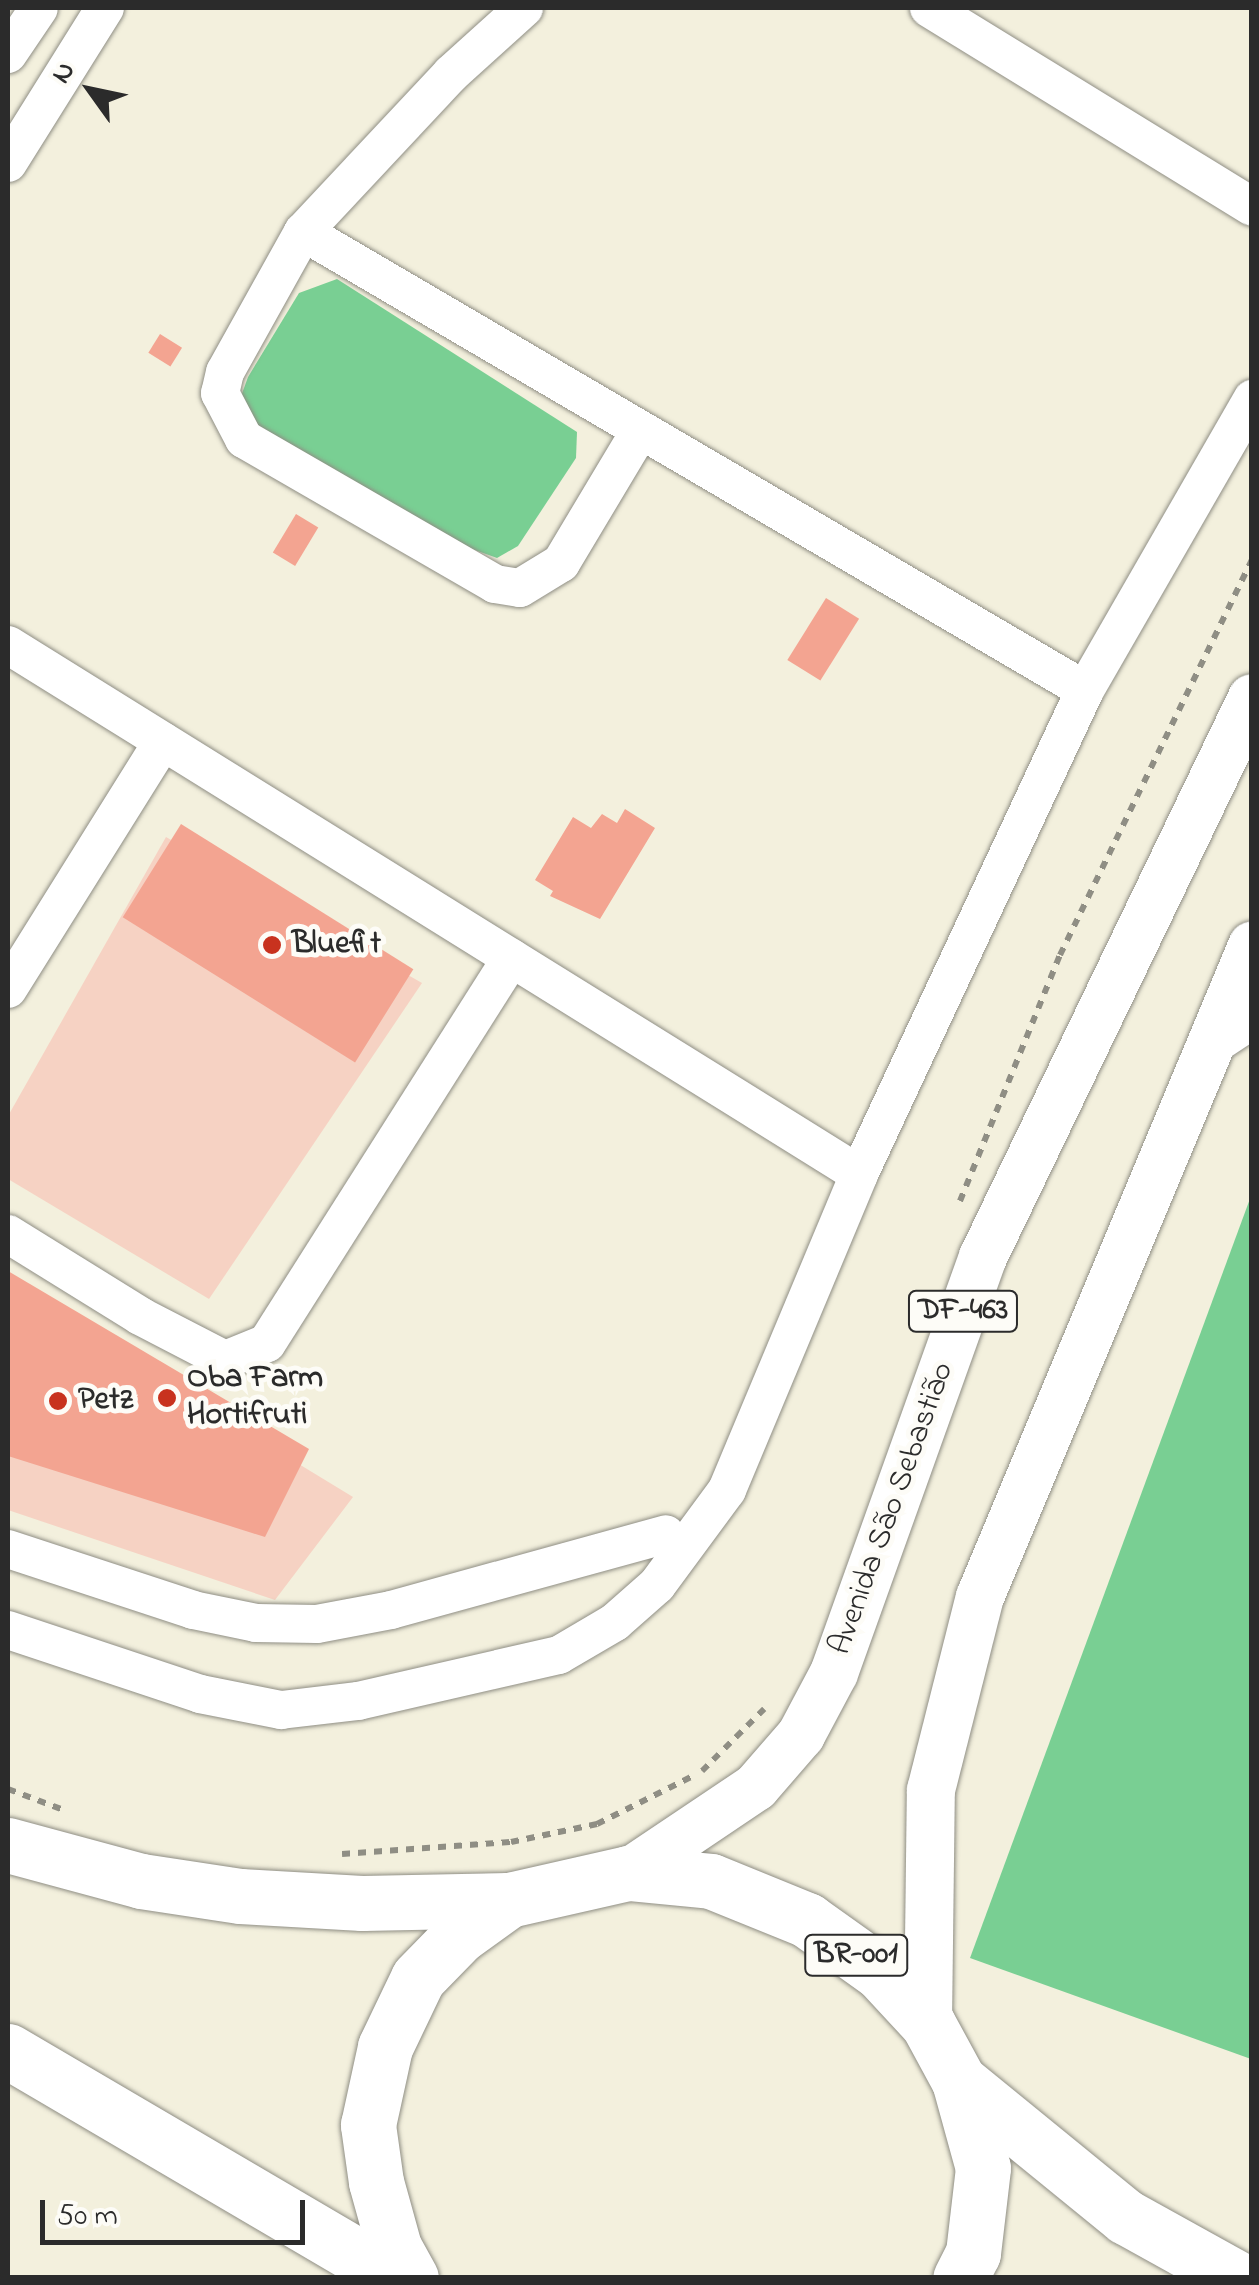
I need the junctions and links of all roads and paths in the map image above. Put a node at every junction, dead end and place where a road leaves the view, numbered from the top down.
1 (38, 8) edge
2 (105, 8) edge
3 (524, 8) edge
4 (929, 8) edge
5 (8, 54) edge
6 (8, 163) edge
7 (1252, 206) edge
8 (303, 232) junction
9 (1252, 399) edge
10 (640, 431) junction
11 (8, 645) edge
12 (1085, 690) junction
13 (1252, 698) edge
14 (163, 742) junction
15 (1252, 946) edge
16 (511, 958) junction
17 (8, 988) edge
18 (1252, 1020) edge
19 (1205, 1051) junction
20 (859, 1174) junction
21 (8, 1234) edge
22 (666, 1534) dead end
23 (8, 1549) edge
24 (8, 1630) edge
25 (8, 1790) edge
26 (82, 1816) dead end
27 (598, 1824) dead end
28 (8, 1846) edge
29 (327, 1855) dead end
30 (628, 1873) junction
31 (509, 1900) junction
32 (928, 2024) junction
33 (8, 2051) edge
34 (959, 2081) junction
35 (395, 2278) edge
36 (411, 2278) edge
37 (960, 2278) edge
38 (1236, 2278) edge

1 - 5 street
2 - 6 street
3 - 8 street
4 - 7 street
8 - 10 street
8 - 10 street
9 - 12 street
10 - 12 street
11 - 14 street
12 - 20 street
13 - 30 main road, Avenida São Sebastião / DF-463
14 - 16 street
14 - 17 street
15 - 19 main road
16 - 20 street
16 - 21 street
18 - 19 street
19 - 32 main road
20 - 24 street
22 - 23 street
25 - 26 path
27 - 29 path
28 - 31 highway, BR-001
30 - 31 highway, BR-001
30 - 32 highway, BR-001
31 - 36 highway, BR-001
32 - 34 highway, BR-001
33 - 35 highway
34 - 37 highway, BR-001
34 - 38 highway, BR-001

